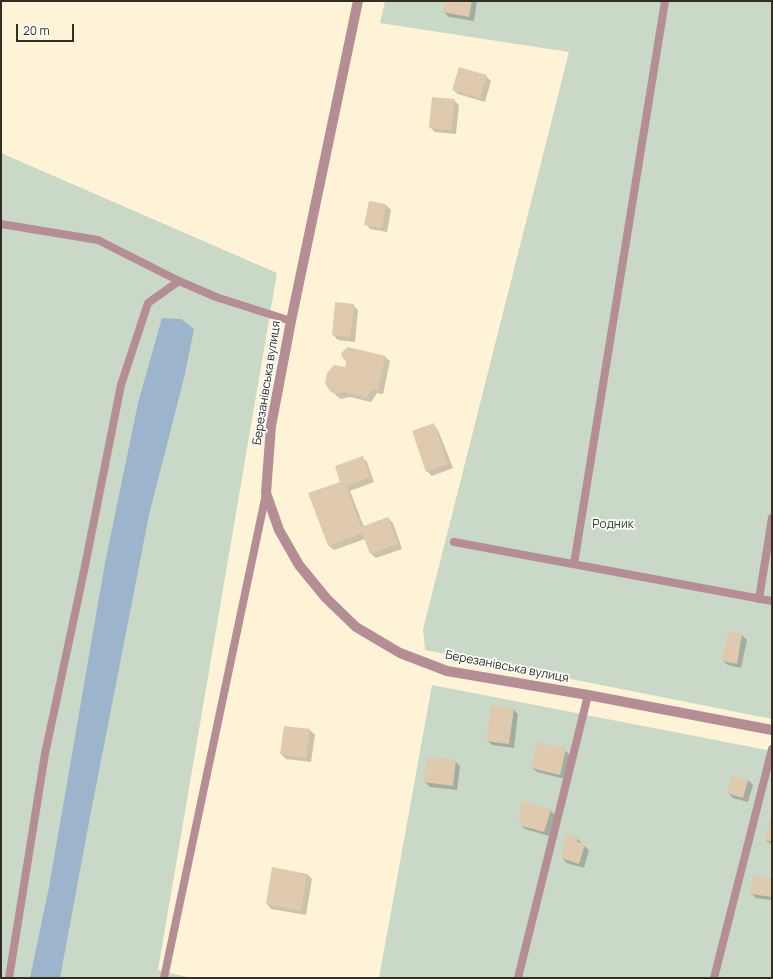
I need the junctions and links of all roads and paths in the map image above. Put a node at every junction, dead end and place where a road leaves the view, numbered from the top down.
1 (358, 1) edge
2 (665, 1) edge
3 (1, 224) edge
4 (179, 281) junction
5 (291, 321) junction
6 (266, 493) junction
7 (772, 518) edge
8 (454, 542) dead end
9 (574, 564) junction
10 (759, 599) junction
11 (772, 601) edge
12 (588, 695) junction
13 (772, 730) edge
14 (772, 749) edge
15 (9, 978) edge
16 (164, 978) edge
17 (518, 978) edge
18 (714, 978) edge

1 - 5 street, Березанівська вулиця
2 - 9 lane
3 - 4 lane
4 - 5 lane
4 - 15 lane
5 - 6 street, Березанівська вулиця
6 - 12 street, Березанівська вулиця
6 - 16 lane
7 - 10 lane
8 - 9 lane
9 - 10 lane
10 - 11 lane
12 - 13 street, Березанівська вулиця
12 - 17 lane
14 - 18 lane

